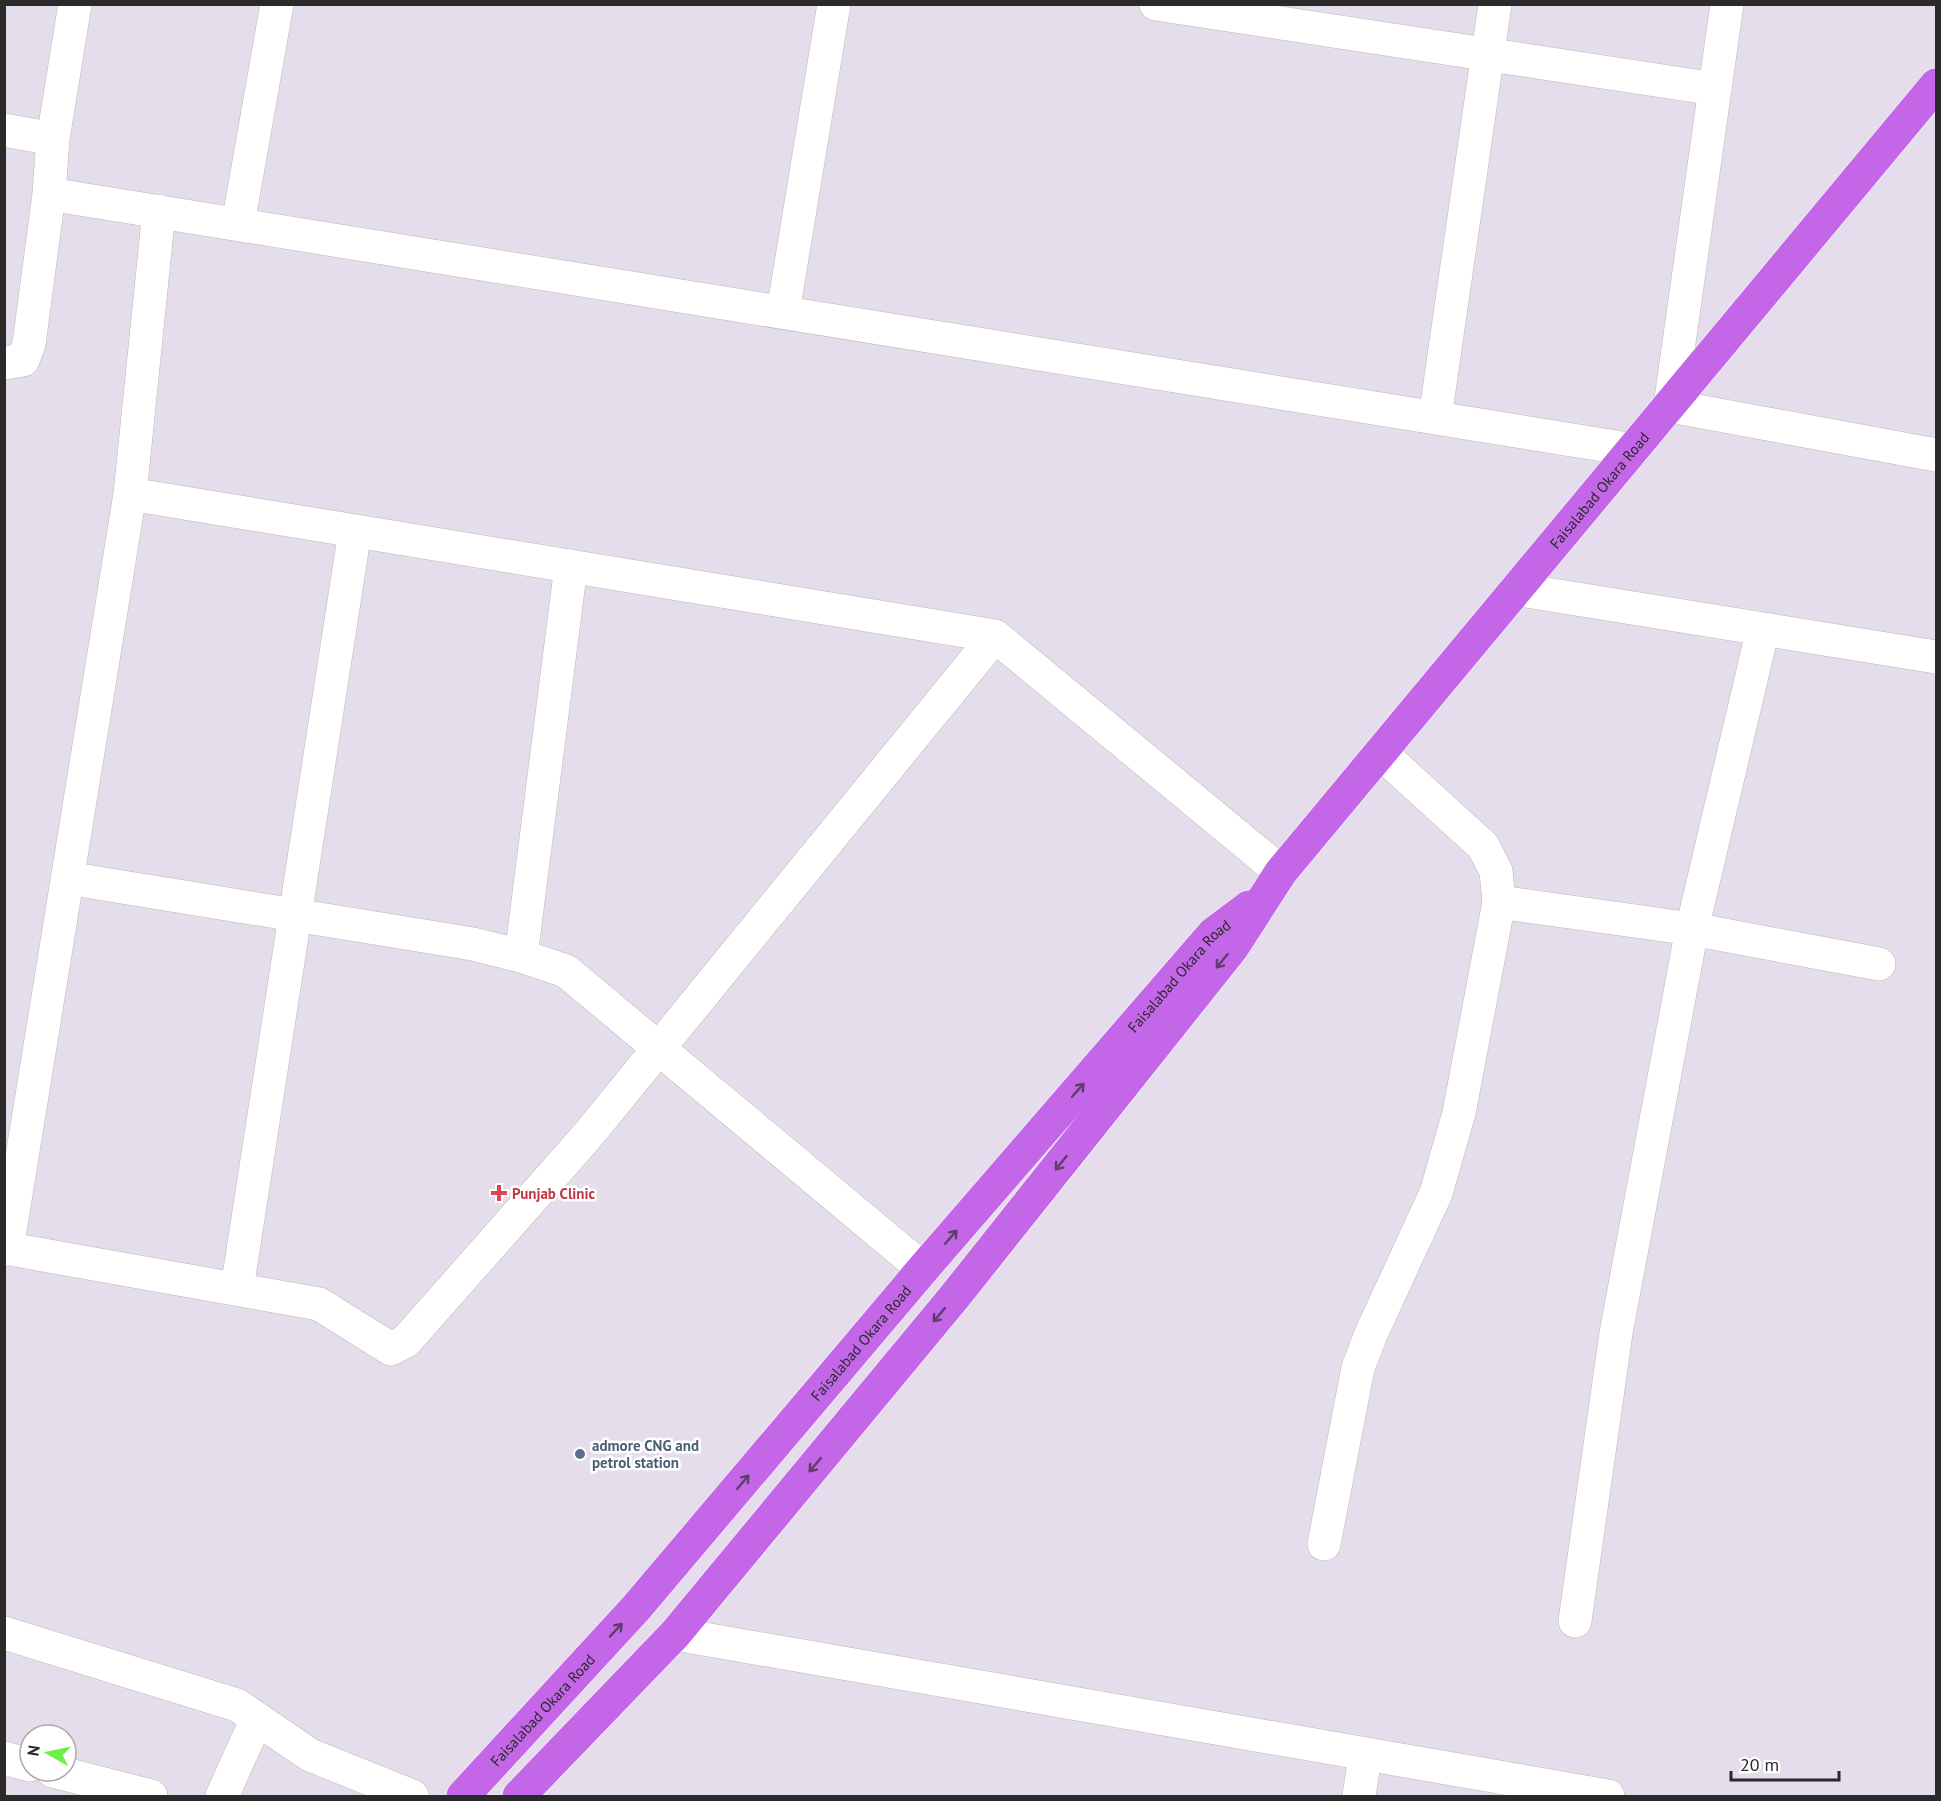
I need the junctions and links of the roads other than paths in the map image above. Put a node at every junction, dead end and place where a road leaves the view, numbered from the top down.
1 (75, 4) edge
2 (277, 4) edge
3 (834, 4) edge
4 (1156, 4) edge
5 (1495, 4) edge
6 (1727, 4) edge
7 (1308, 16) edge
8 (1486, 55) junction
9 (1936, 85) edge
10 (1715, 89) junction
11 (4, 130) edge
12 (53, 139) junction
13 (49, 194) junction
14 (159, 212) junction
15 (238, 224) junction
16 (783, 312) junction
17 (4, 363) edge
18 (1670, 406) junction
19 (1435, 418) junction
20 (1634, 450) junction
21 (1936, 455) edge
22 (130, 494) junction
23 (354, 531) junction
24 (571, 566) junction
25 (1515, 589) junction
26 (1763, 629) junction
27 (995, 636) junction
28 (1936, 657) edge
29 (1381, 753) junction
30 (67, 878) junction
31 (1273, 883) junction
32 (1499, 902) junction
33 (294, 915) junction
34 (1692, 929) junction
35 (521, 956) junction
36 (1879, 964) dead end
37 (660, 1047) junction
38 (6, 1248) edge
39 (923, 1269) junction
40 (237, 1289) junction
41 (1324, 1544) dead end
42 (1575, 1621) dead end
43 (4, 1633) edge
44 (675, 1634) junction
45 (257, 1719) junction
46 (1365, 1756) junction
47 (78, 1778) edge
48 (1531, 1790) edge
49 (151, 1797) edge
50 (222, 1797) edge
51 (412, 1797) edge
52 (463, 1797) edge
53 (519, 1797) edge
54 (1359, 1797) edge
55 (1608, 1797) edge

1 - 12 street
2 - 15 street
3 - 16 street
4 - 7 street
5 - 8 street
6 - 10 street
7 - 8 street
8 - 10 street
8 - 19 street
9 - 18 main road, Faisalabad Okara Road
10 - 18 street
11 - 12 street
12 - 13 street
13 - 14 street
13 - 17 street
14 - 15 street
14 - 22 street
15 - 16 street
16 - 19 street
18 - 20 main road, Faisalabad Okara Road
18 - 21 street
19 - 20 street
20 - 25 main road, Faisalabad Okara Road
22 - 23 street
22 - 30 street
23 - 24 street
23 - 33 street
24 - 27 street
24 - 35 street
25 - 26 street
25 - 29 main road, Faisalabad Okara Road
26 - 28 street
26 - 34 street
27 - 31 street
27 - 37 street
29 - 31 main road, Faisalabad Okara Road
29 - 32 street
30 - 33 street
30 - 38 street
39 -> 31 main road, Faisalabad Okara Road
31 -> 44 main road, Faisalabad Okara Road
32 - 34 street
32 - 41 street
33 - 35 street
33 - 40 street
34 - 36 street
34 - 42 street
35 - 37 street
37 - 39 street
37 - 40 street
38 - 40 street
52 -> 39 main road, Faisalabad Okara Road
43 - 45 street
44 - 46 street
44 - 53 main road, Faisalabad Okara Road
45 - 50 street
45 - 51 street
46 - 48 street
46 - 54 street
47 - 49 street
48 - 55 street

